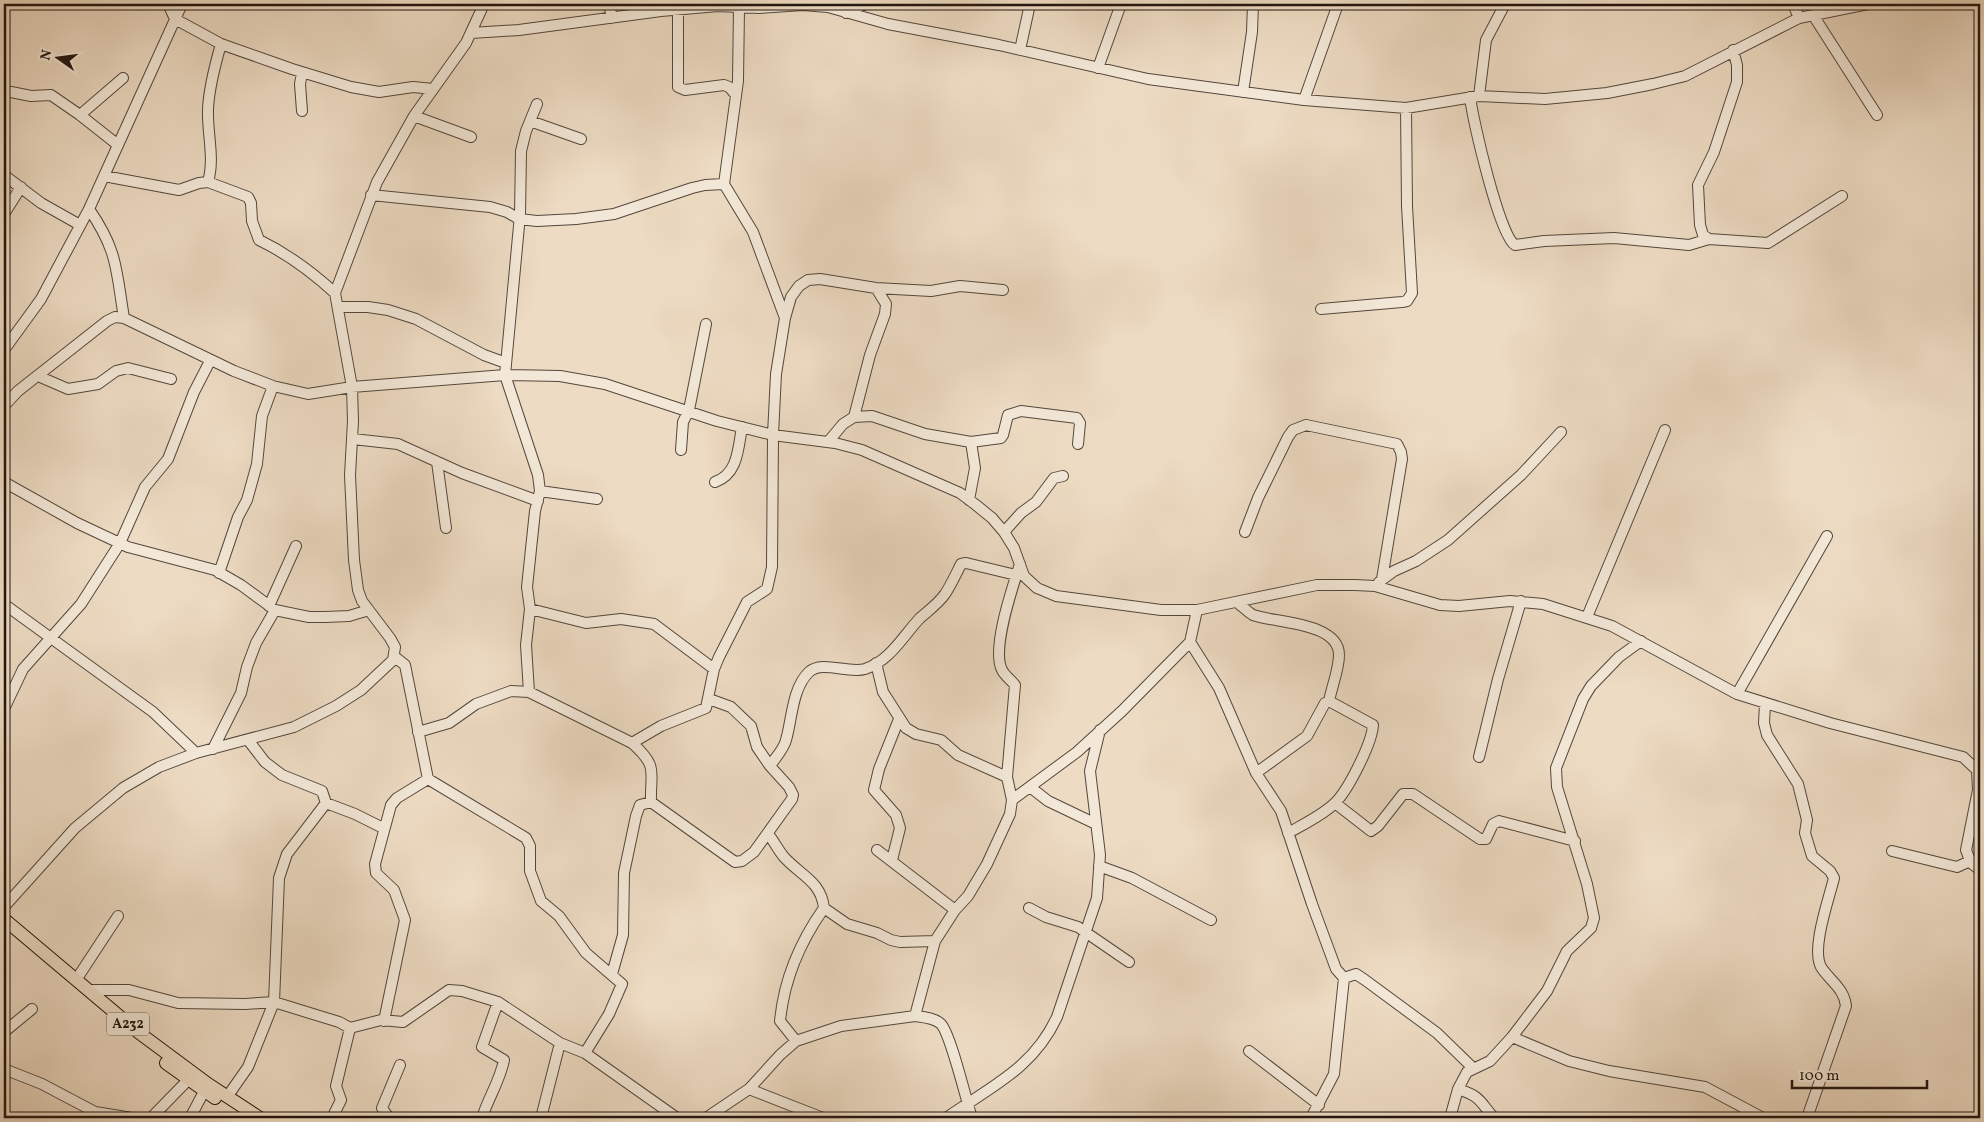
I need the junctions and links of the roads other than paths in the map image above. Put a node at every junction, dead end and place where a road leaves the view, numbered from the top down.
1 (168, 4) edge
2 (182, 4) edge
3 (484, 4) edge
4 (608, 4) edge
5 (1030, 4) edge
6 (1121, 4) edge
7 (1253, 4) edge
8 (1338, 4) edge
9 (1505, 4) edge
10 (1793, 4) edge
11 (1868, 4) edge
12 (860, 5) edge
13 (739, 7) junction
14 (676, 8) edge
15 (846, 13) junction
16 (1813, 15) junction
17 (612, 18) junction
18 (1799, 18) junction
19 (175, 20) junction
20 (471, 33) junction
21 (221, 44) junction
22 (1020, 50) junction
23 (1733, 50) junction
24 (1098, 68) junction
25 (302, 73) junction
26 (123, 78) dead end
27 (433, 89) junction
28 (1242, 92) junction
29 (4, 93) edge
30 (736, 95) junction
31 (1474, 96) junction
32 (1304, 100) junction
33 (537, 104) dead end
34 (1406, 108) junction
35 (302, 111) dead end
36 (80, 115) junction
37 (1877, 115) dead end
38 (414, 116) junction
39 (530, 121) junction
40 (471, 137) dead end
41 (581, 139) dead end
42 (118, 145) junction
43 (4, 175) edge
44 (104, 176) junction
45 (208, 182) junction
46 (724, 184) junction
47 (21, 187) junction
48 (371, 195) junction
49 (1842, 196) dead end
50 (89, 209) junction
51 (4, 214) edge
52 (520, 219) junction
53 (80, 224) junction
54 (1709, 240) junction
55 (876, 288) junction
56 (1003, 290) dead end
57 (335, 293) junction
58 (338, 307) junction
59 (1321, 309) dead end
60 (124, 318) junction
61 (785, 318) junction
62 (706, 324) dead end
63 (4, 350) edge
64 (210, 361) junction
65 (506, 363) junction
66 (505, 375) junction
67 (38, 376) junction
68 (171, 378) dead end
69 (273, 386) junction
70 (352, 387) junction
71 (4, 406) edge
72 (689, 410) junction
73 (854, 417) junction
74 (742, 427) junction
75 (1666, 430) dead end
76 (1561, 432) dead end
77 (772, 435) junction
78 (353, 439) junction
79 (828, 442) junction
80 (971, 442) junction
81 (1078, 444) dead end
82 (681, 450) dead end
83 (437, 462) junction
84 (1063, 476) dead end
85 (4, 482) edge
86 (715, 482) dead end
87 (539, 496) junction
88 (597, 499) dead end
89 (969, 500) junction
90 (446, 528) dead end
91 (1004, 532) junction
92 (1245, 532) dead end
93 (1827, 536) dead end
94 (120, 543) junction
95 (296, 546) dead end
96 (1020, 564) junction
97 (219, 573) junction
98 (1016, 575) junction
99 (1379, 583) junction
100 (1521, 601) junction
101 (1238, 603) junction
102 (4, 604) edge
103 (272, 608) junction
104 (530, 609) junction
105 (368, 610) junction
106 (1197, 610) junction
107 (1587, 617) junction
108 (50, 639) junction
109 (1641, 641) junction
110 (1190, 642) junction
111 (395, 657) junction
112 (876, 663) junction
113 (714, 669) junction
114 (529, 692) junction
115 (1737, 694) junction
116 (709, 699) junction
117 (1329, 700) junction
118 (1765, 703) junction
119 (4, 708) edge
120 (899, 719) junction
121 (1100, 730) junction
122 (418, 732) junction
123 (248, 740) junction
124 (632, 743) junction
125 (214, 749) junction
126 (196, 753) junction
127 (1479, 757) dead end
128 (770, 766) junction
129 (1256, 772) junction
130 (1007, 777) junction
131 (428, 778) junction
132 (1030, 787) junction
133 (1012, 800) junction
134 (651, 802) junction
135 (326, 803) junction
136 (1335, 803) junction
137 (1096, 824) junction
138 (383, 828) junction
139 (1288, 833) junction
140 (768, 834) junction
141 (1575, 841) junction
142 (877, 850) dead end
143 (1892, 851) dead end
144 (892, 860) junction
145 (1970, 861) junction
146 (1099, 866) junction
147 (1980, 870) edge
148 (4, 908) edge
149 (824, 908) junction
150 (1030, 908) dead end
151 (955, 910) junction
152 (118, 916) dead end
153 (4, 919) edge
154 (1211, 920) dead end
155 (4, 930) edge
156 (1086, 932) junction
157 (935, 940) junction
158 (1129, 962) dead end
159 (612, 974) junction
160 (1344, 978) junction
161 (76, 980) junction
162 (1980, 989) edge
163 (88, 990) junction
164 (1980, 997) edge
165 (274, 1002) junction
166 (498, 1002) junction
167 (32, 1009) dead end
168 (915, 1016) junction
169 (384, 1021) junction
170 (350, 1028) junction
171 (4, 1032) edge
172 (1512, 1037) junction
173 (796, 1042) junction
174 (560, 1043) junction
175 (1249, 1051) dead end
176 (585, 1053) junction
177 (400, 1065) dead end
178 (1473, 1068) junction
179 (4, 1069) edge
180 (188, 1080) junction
181 (206, 1088) junction
182 (750, 1089) junction
183 (1458, 1089) junction
184 (227, 1096) junction
185 (967, 1103) junction
186 (1319, 1105) junction
187 (132, 1118) edge
188 (151, 1118) edge
189 (190, 1118) edge
190 (246, 1118) edge
191 (260, 1118) edge
192 (332, 1118) edge
193 (389, 1118) edge
194 (482, 1118) edge
195 (541, 1118) edge
196 (677, 1118) edge
197 (706, 1118) edge
198 (823, 1118) edge
199 (946, 1118) edge
200 (972, 1118) edge
201 (1311, 1118) edge
202 (1450, 1118) edge
203 (1494, 1118) edge
204 (1763, 1118) edge
205 (1807, 1118) edge

1 - 19 street
2 - 19 street
3 - 20 street
4 - 17 street
5 - 22 street
6 - 24 street
7 - 28 street
8 - 32 street
9 - 31 street
10 - 18 street
11 - 16 street
12 - 15 street
13 - 14 street
13 - 15 street
13 - 30 street
14 - 17 street
14 - 30 street
15 - 22 street
16 - 18 street
16 - 37 street
17 - 20 street
18 - 23 street
19 - 21 street
19 - 42 street
20 - 27 street
21 - 25 street
21 - 45 street
22 - 24 street
23 - 31 street
23 - 54 street
24 - 28 street
25 - 27 street
25 - 35 street
26 - 36 street
27 - 38 street
28 - 32 street
29 - 36 street
30 - 46 street
31 - 34 street
31 - 54 street
32 - 34 street
33 - 39 street
34 - 59 street
36 - 42 street
38 - 40 street
38 - 48 street
39 - 41 street
39 - 52 street
42 - 44 street
43 - 47 street
44 - 45 street
44 - 50 street
45 - 57 street
46 - 52 street
46 - 61 street
47 - 51 street
47 - 53 street
48 - 52 street
48 - 57 street
49 - 54 street
50 - 53 street
50 - 60 street
52 - 65 street
53 - 63 street
55 - 56 street
55 - 61 street
55 - 73 street
57 - 58 street
58 - 65 street
58 - 70 street
60 - 64 street
60 - 67 street
61 - 77 street
62 - 72 street
64 - 69 street
64 - 94 street
65 - 66 street
66 - 70 street
66 - 72 street
66 - 87 street
67 - 68 street
67 - 71 street
69 - 70 street
69 - 97 street
70 - 78 street
72 - 74 street
72 - 82 street
73 - 79 street
73 - 80 street
74 - 77 street
74 - 86 street
75 - 107 street
76 - 99 street
77 - 79 street
77 - 113 street
78 - 83 street
78 - 105 street
79 - 89 street
80 - 81 street
80 - 89 street
83 - 87 street
83 - 90 street
84 - 91 street
85 - 94 street
87 - 88 street
87 - 104 street
89 - 91 street
91 - 96 street
92 - 99 street
93 - 115 street
94 - 97 street
94 - 108 street
95 - 103 street
96 - 98 street
96 - 106 street
97 - 103 street
98 - 112 street
98 - 130 street
99 - 100 street
99 - 101 street
100 - 107 street
100 - 127 street
101 - 106 street
101 - 117 street
102 - 108 street
103 - 105 street
103 - 125 street
104 - 113 street
104 - 114 street
105 - 111 street
106 - 110 street
107 - 109 street
108 - 119 street
108 - 126 street
109 - 115 street
109 - 141 street
110 - 121 street
110 - 129 street
111 - 122 street
111 - 123 street
112 - 120 street
112 - 128 street
113 - 116 street
114 - 122 street
114 - 124 street
115 - 118 street
116 - 124 street
116 - 128 street
117 - 129 street
117 - 136 street
118 - 145 street
118 - 205 street
120 - 130 street
120 - 144 street
121 - 132 street
121 - 137 street
122 - 131 street
123 - 125 street
123 - 135 street
124 - 134 street
125 - 126 street
126 - 148 street
128 - 140 street
129 - 139 street
130 - 133 street
131 - 138 street
131 - 159 street
132 - 133 street
132 - 137 street
133 - 151 street
134 - 140 street
134 - 159 street
135 - 138 street
135 - 165 street
136 - 139 street
136 - 141 street
137 - 146 street
138 - 169 street
139 - 160 street
140 - 149 street
141 - 172 street
142 - 144 street
143 - 145 street
144 - 151 street
145 - 147 street
146 - 154 street
146 - 156 street
149 - 157 street
149 - 173 street
150 - 156 street
151 - 157 street
152 - 161 street
153 - 161 main road, A232
155 - 180 main road, A232
156 - 158 street
156 - 185 street
157 - 168 street
159 - 176 street
160 - 178 street
160 - 186 street
161 - 163 main road, A232
162 - 164 street
163 - 165 street
163 - 181 main road, A232
165 - 170 street
165 - 184 street
166 - 169 street
166 - 174 street
166 - 194 street
167 - 171 street
168 - 173 street
168 - 185 street
169 - 170 street
170 - 192 street
172 - 178 street
172 - 204 street
173 - 182 street
174 - 176 street
174 - 195 street
175 - 186 street
176 - 196 street
177 - 193 street
178 - 183 street
179 - 187 street
180 - 181 main road, A232
180 - 188 street
181 - 184 main road, A232
181 - 189 street
181 - 190 main road, A232
182 - 197 street
182 - 198 street
183 - 202 street
183 - 203 street
184 - 191 main road, A232
185 - 199 street
185 - 200 street
186 - 201 street

